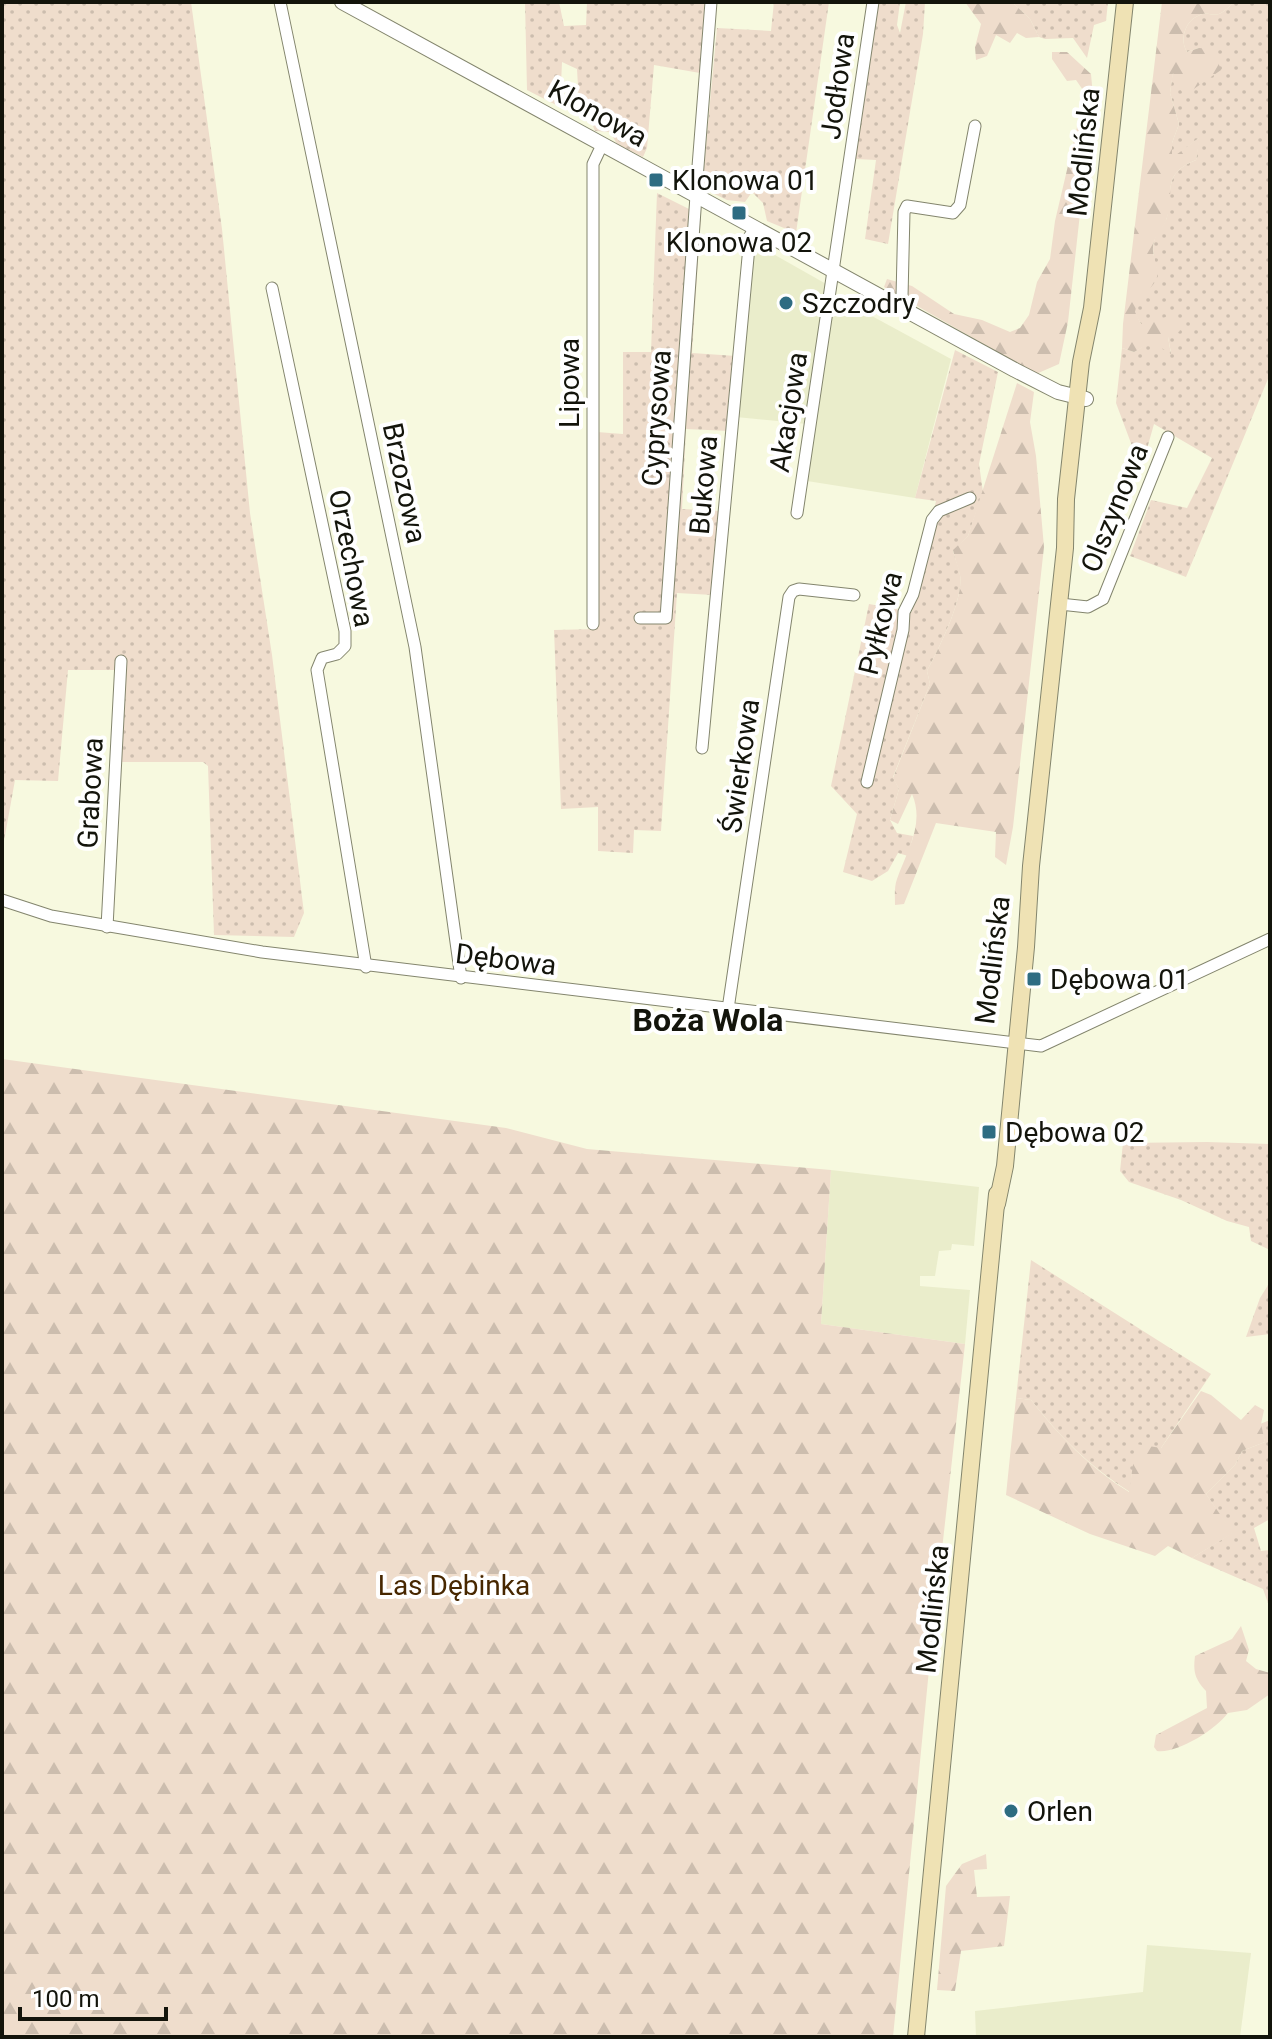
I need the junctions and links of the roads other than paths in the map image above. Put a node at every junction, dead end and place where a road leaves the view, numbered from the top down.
1 (280, 2) edge
2 (342, 2) edge
3 (711, 2) edge
4 (873, 2) edge
5 (1125, 2) edge
6 (975, 126) dead end
7 (602, 145) junction
8 (694, 194) junction
9 (755, 227) junction
10 (835, 271) junction
11 (272, 288) dead end
12 (898, 306) junction
13 (1082, 398) junction
14 (1168, 437) dead end
15 (970, 498) dead end
16 (797, 513) dead end
17 (854, 595) dead end
18 (1060, 604) junction
19 (640, 618) dead end
20 (593, 624) dead end
21 (121, 661) dead end
22 (702, 748) dead end
23 (867, 782) dead end
24 (2, 903) edge
25 (107, 927) junction
26 (1270, 939) edge
27 (366, 967) junction
28 (461, 978) junction
29 (728, 1009) junction
30 (1012, 1043) junction
31 (916, 2037) edge

1 - 28 street, Brzozowa
2 - 7 street, Klonowa
3 - 8 street
4 - 10 street, Jodłowa
5 - 13 main road, Modlińska
6 - 12 street
7 - 8 street, Klonowa
7 - 20 street, Lipowa
8 - 9 street, Klonowa
8 - 19 street, Cyprysowa
9 - 10 street, Klonowa
9 - 22 street, Bukowa
10 - 12 street, Klonowa
10 - 16 street, Akacjowa
11 - 27 street, Orzechowa
12 - 13 street, Klonowa
13 - 18 main road, Modlińska
14 - 18 street, Olszynowa
15 - 23 street, Pyłkowa
17 - 29 street, Świerkowa
18 - 30 main road, Modlińska
21 - 25 street, Grabowa
24 - 25 street, Dębowa
25 - 27 street, Dębowa
26 - 30 street, Dębowa
27 - 28 street, Dębowa
28 - 29 street, Dębowa
29 - 30 street, Dębowa
30 - 31 main road, Modlińska

